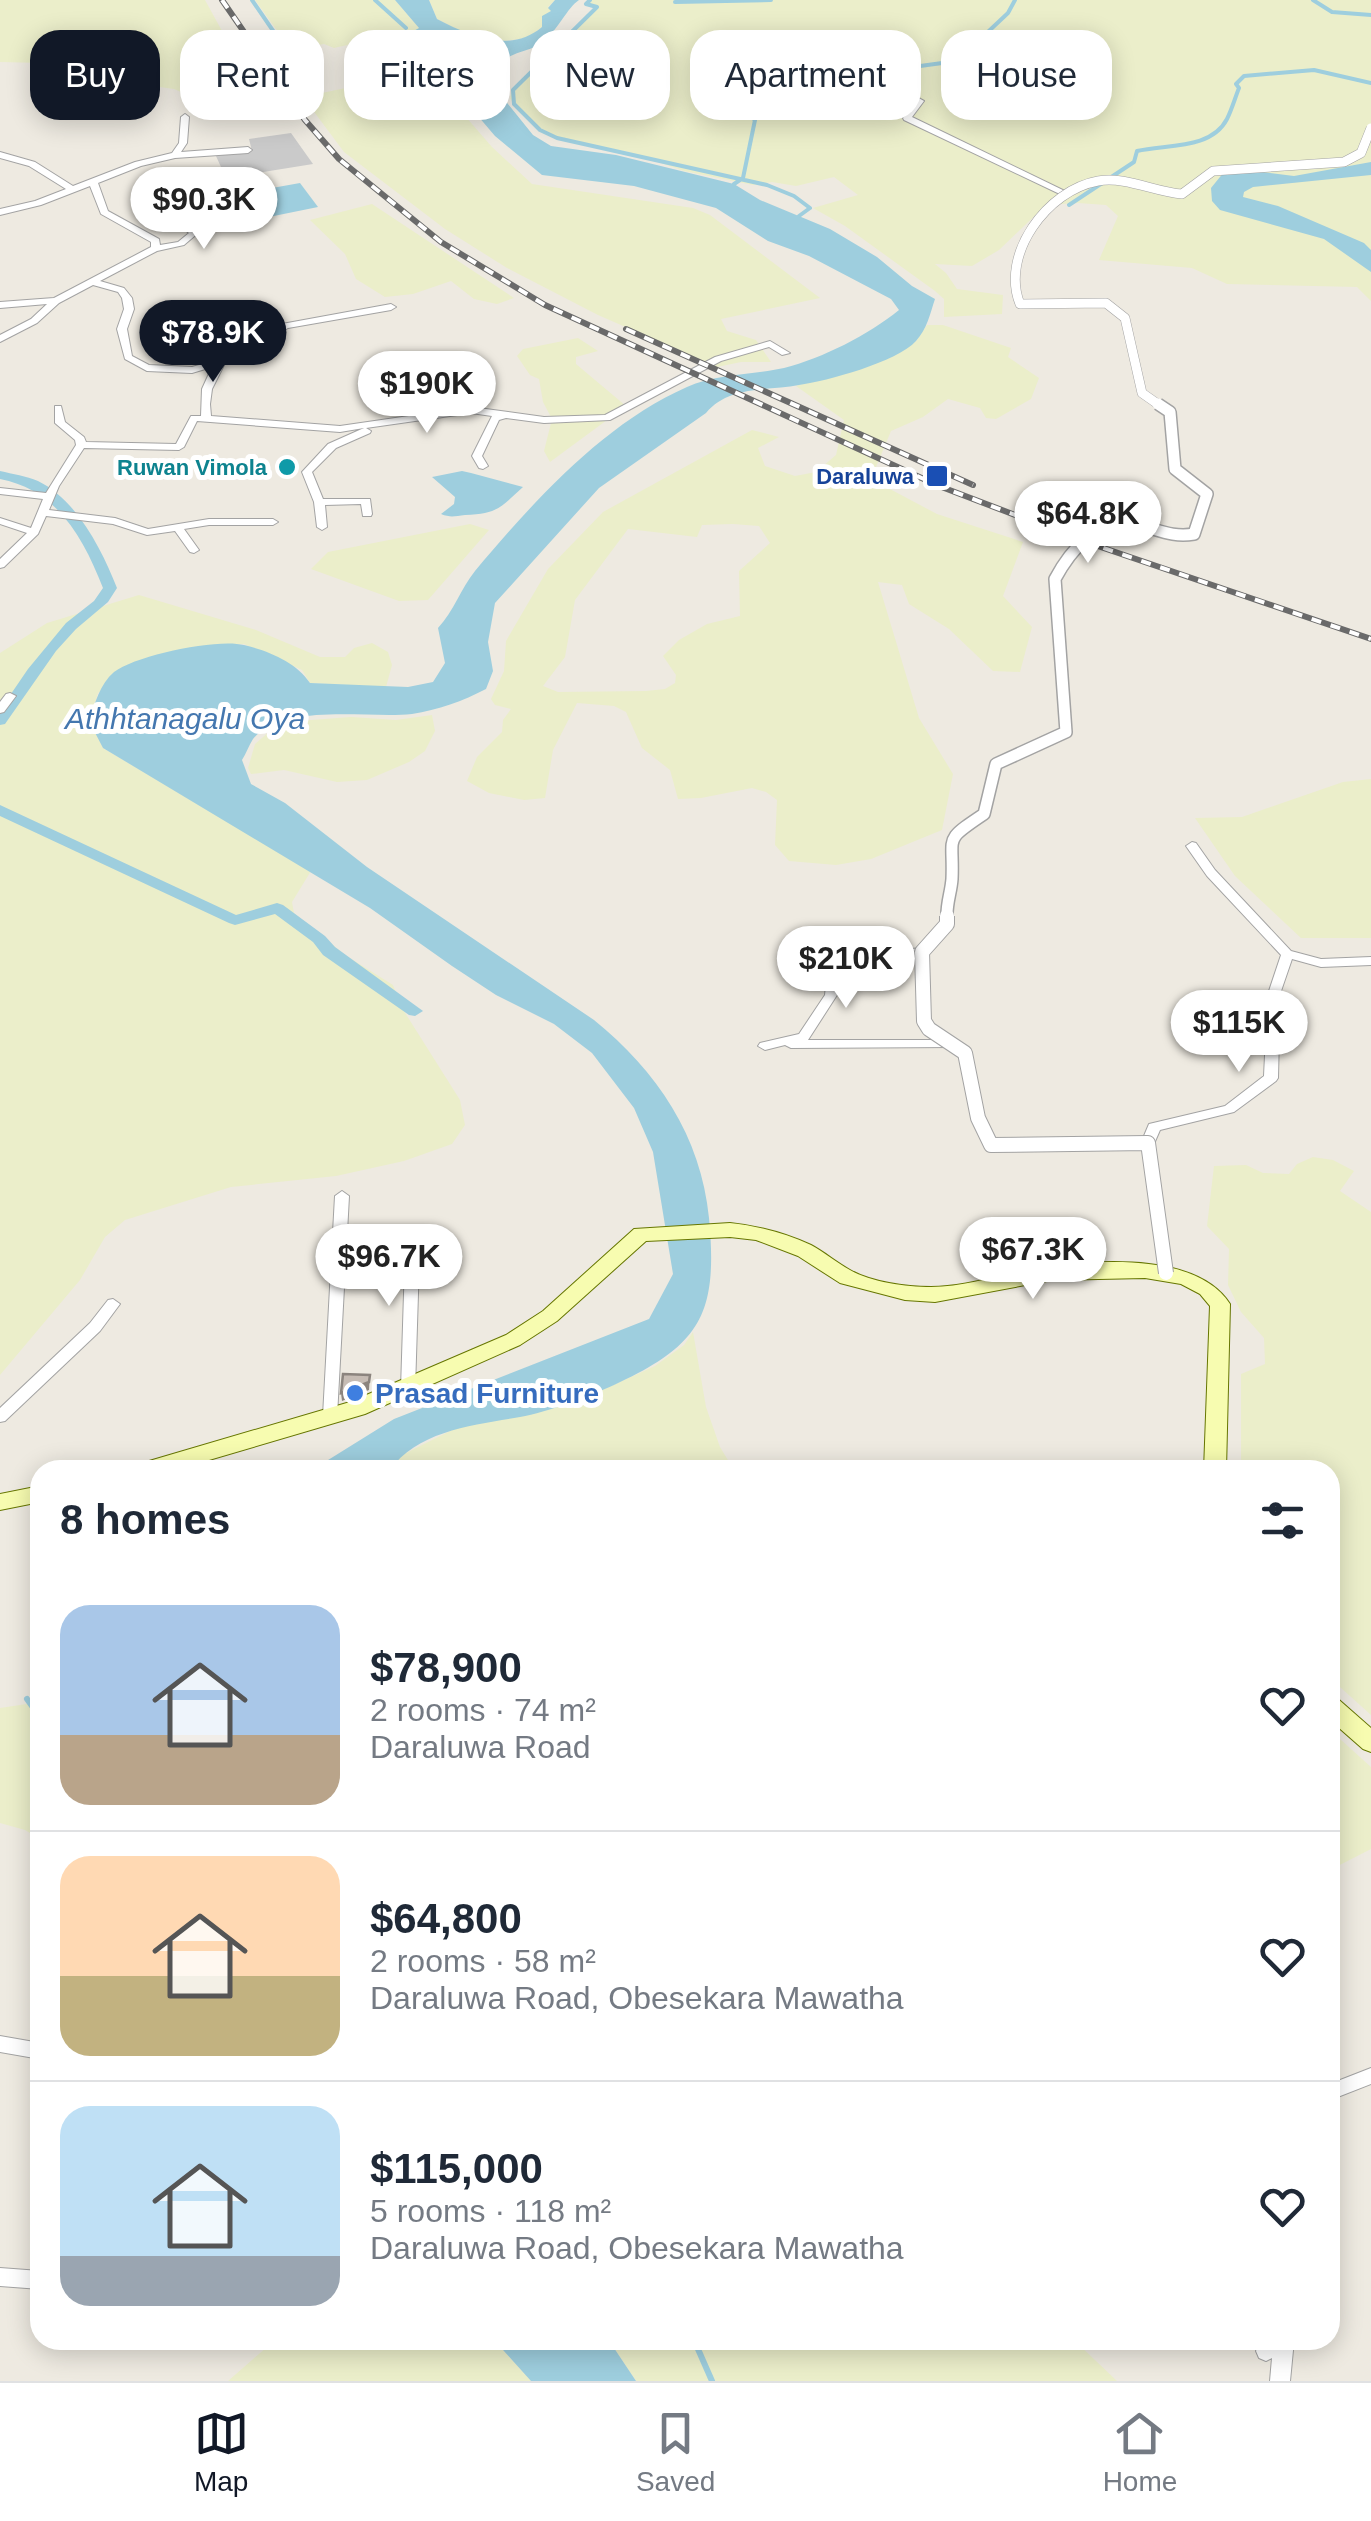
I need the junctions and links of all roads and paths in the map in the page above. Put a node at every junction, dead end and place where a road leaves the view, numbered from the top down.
1 (185, 120) edge
2 (911, 120) edge
3 (1371, 128) edge
4 (248, 150) dead end
5 (0, 154) edge
6 (174, 154) junction
7 (92, 181) junction
8 (72, 189) junction
9 (1067, 194) junction
10 (0, 212) edge
11 (182, 223) dead end
12 (155, 248) junction
13 (94, 282) junction
14 (56, 301) junction
15 (0, 305) edge
16 (391, 307) dead end
17 (0, 338) edge
18 (785, 353) dead end
19 (220, 362) junction
20 (58, 408) dead end
21 (502, 416) junction
22 (208, 418) junction
23 (385, 422) junction
24 (81, 445) junction
25 (483, 466) dead end
26 (0, 491) edge
27 (50, 497) junction
28 (319, 502) junction
29 (44, 513) junction
30 (367, 514) dead end
31 (0, 521) edge
32 (273, 522) dead end
33 (322, 527) dead end
34 (179, 529) junction
35 (34, 532) junction
36 (194, 550) dead end
37 (0, 565) edge
38 (10, 696) dead end
39 (0, 710) edge
40 (1192, 846) dead end
41 (922, 952) junction
42 (1287, 954) junction
43 (1371, 961) edge
44 (950, 1044) junction
45 (1148, 1143) junction
46 (342, 1196) dead end
47 (414, 1230) dead end
48 (1166, 1273) junction
49 (113, 1304) dead end
50 (408, 1389) junction
51 (0, 1416) edge
52 (330, 1416) junction
53 (181, 1460) edge
54 (1214, 1460) edge
55 (30, 1496) edge
56 (0, 1502) edge
57 (1340, 1715) edge
58 (1371, 1742) edge
59 (0, 2044) edge
60 (30, 2049) edge
61 (1371, 2076) edge
62 (1340, 2088) edge
63 (0, 2277) edge
64 (30, 2279) edge
65 (1275, 2350) edge
66 (1280, 2381) edge

1 - 6 street
2 - 9 street
3 - 9 street, bridge
4 - 6 street
5 - 8 street
6 - 7 street
7 - 8 street
7 - 12 street
8 - 10 street
9 - 41 street, bridge
11 - 12 street
12 - 13 street
13 - 14 street
13 - 19 street
14 - 15 street
14 - 17 street
16 - 19 street
18 - 21 street
19 - 22 street
20 - 24 street
21 - 23 street
21 - 25 street
22 - 23 street
22 - 24 street
23 - 28 street
24 - 27 street
26 - 27 street
27 - 29 street
28 - 30 street
28 - 33 street
29 - 34 street
29 - 35 street
31 - 35 street
32 - 34 street
34 - 36 street
35 - 37 street
38 - 39 street
40 - 42 street
41 - 44 street, bridge
41 - 44 street
42 - 43 street
42 - 45 street
44 - 45 street, bridge
45 - 48 street, bridge
46 - 52 street
47 - 50 street
48 - 50 street
48 - 54 street
49 - 51 street
50 - 52 street
52 - 53 street
55 - 56 street
57 - 58 street
59 - 60 street
61 - 62 street
63 - 64 street
65 - 66 street

